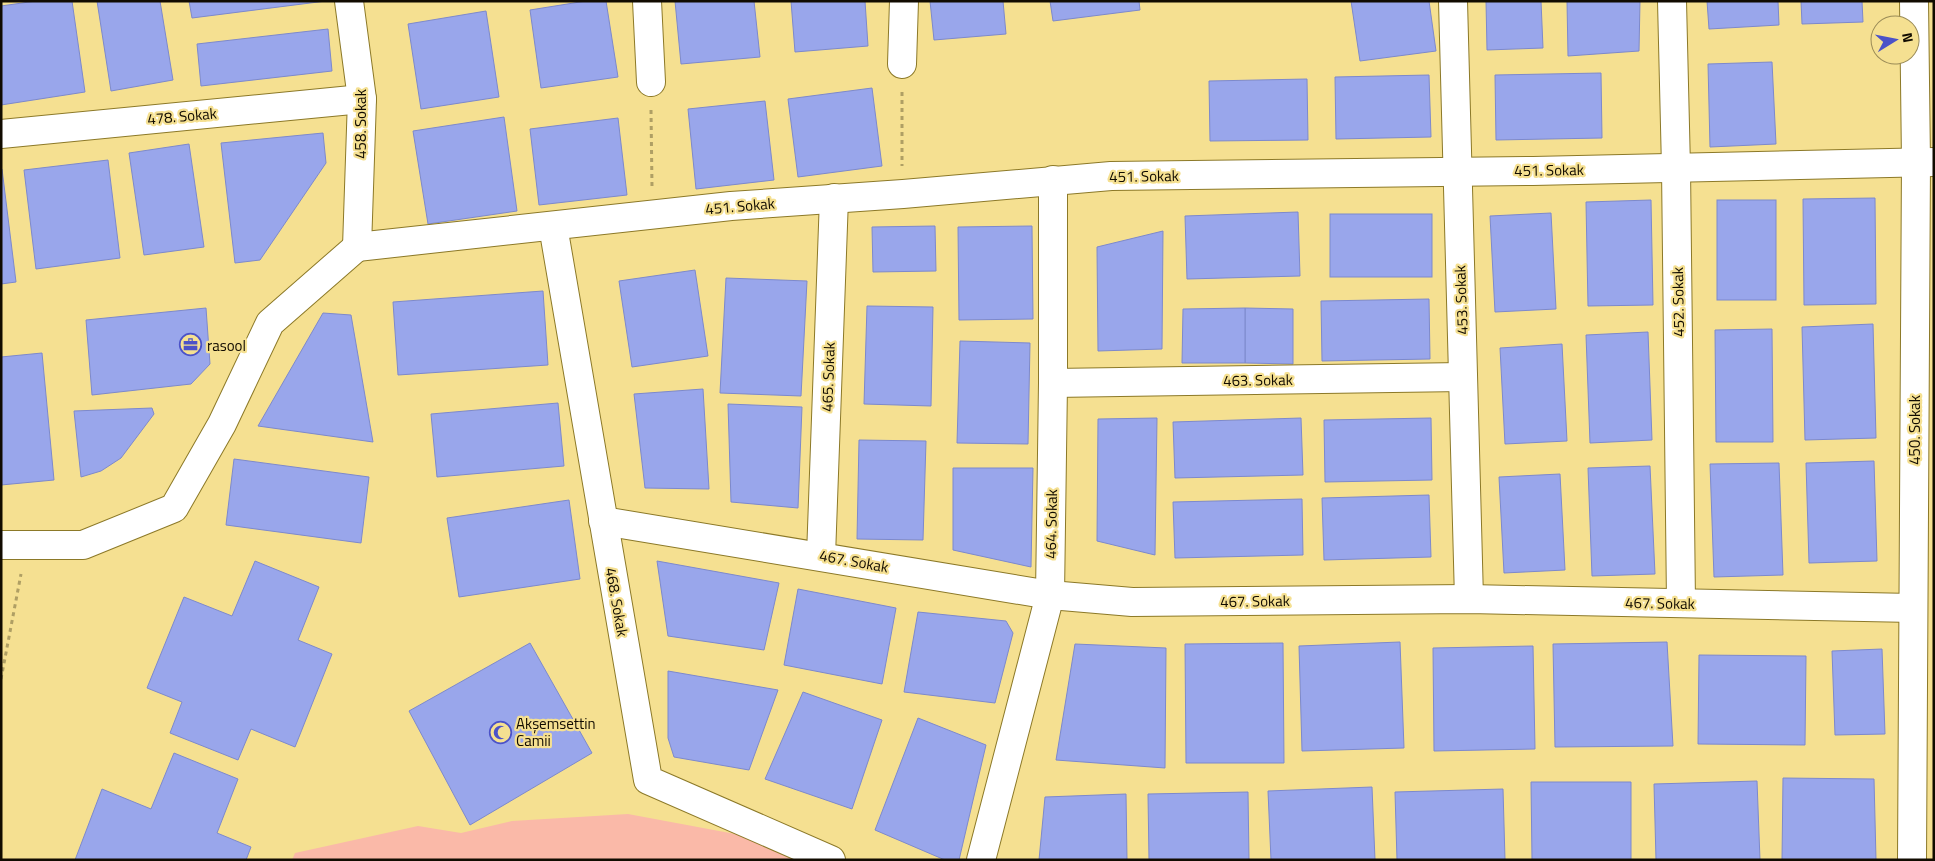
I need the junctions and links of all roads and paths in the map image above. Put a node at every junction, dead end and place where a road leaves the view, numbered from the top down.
1 (349, 1) edge
2 (647, 1) edge
3 (904, 1) edge
4 (1453, 1) edge
5 (1672, 1) edge
6 (1914, 1) edge
7 (902, 64) joint
8 (651, 82) joint
9 (362, 99) junction
10 (1, 134) edge
11 (1925, 162) edge
12 (1676, 168) junction
13 (1458, 171) junction
14 (1053, 180) junction
15 (902, 194) junction
16 (834, 198) junction
17 (652, 215) junction
18 (553, 226) junction
19 (357, 247) junction
20 (1463, 377) junction
21 (1053, 383) junction
22 (604, 521) junction
23 (14, 545) edge
24 (821, 556) junction
25 (1050, 595) junction
26 (1469, 599) junction
27 (1681, 603) junction
28 (1914, 608) junction
29 (1, 679) edge
30 (831, 860) edge
31 (980, 860) edge
32 (1912, 860) edge

1 - 9 street, 458. Sokak
2 - 8 street
3 - 7 street
4 - 13 street, 453. Sokak
5 - 12 street, 452. Sokak
6 - 11 street, 450. Sokak
7 - 15 path
8 - 17 path
9 - 10 street, 478. Sokak
9 - 19 street, 458. Sokak
11 - 12 street, 451. Sokak
11 - 28 street, 450. Sokak
12 - 13 street, 451. Sokak
12 - 27 street, 452. Sokak
13 - 14 street, 451. Sokak
13 - 20 street, 453. Sokak
14 - 15 street, 451. Sokak
14 - 21 street, 464. Sokak
15 - 16 street, 451. Sokak
16 - 17 street, 451. Sokak
16 - 24 street, 465. Sokak
17 - 18 street, 451. Sokak
18 - 19 street, 451. Sokak
18 - 22 street, 468. Sokak
19 - 23 street
20 - 21 street, 463. Sokak
20 - 26 street, 453. Sokak
21 - 25 street, 464. Sokak
22 - 24 street, 467. Sokak
22 - 30 street, 468. Sokak
23 - 29 path
24 - 25 street, 467. Sokak
25 - 26 street, 467. Sokak
25 - 31 street, 464. Sokak
26 - 27 street, 467. Sokak
27 - 28 street, 467. Sokak
28 - 32 street, 450. Sokak

